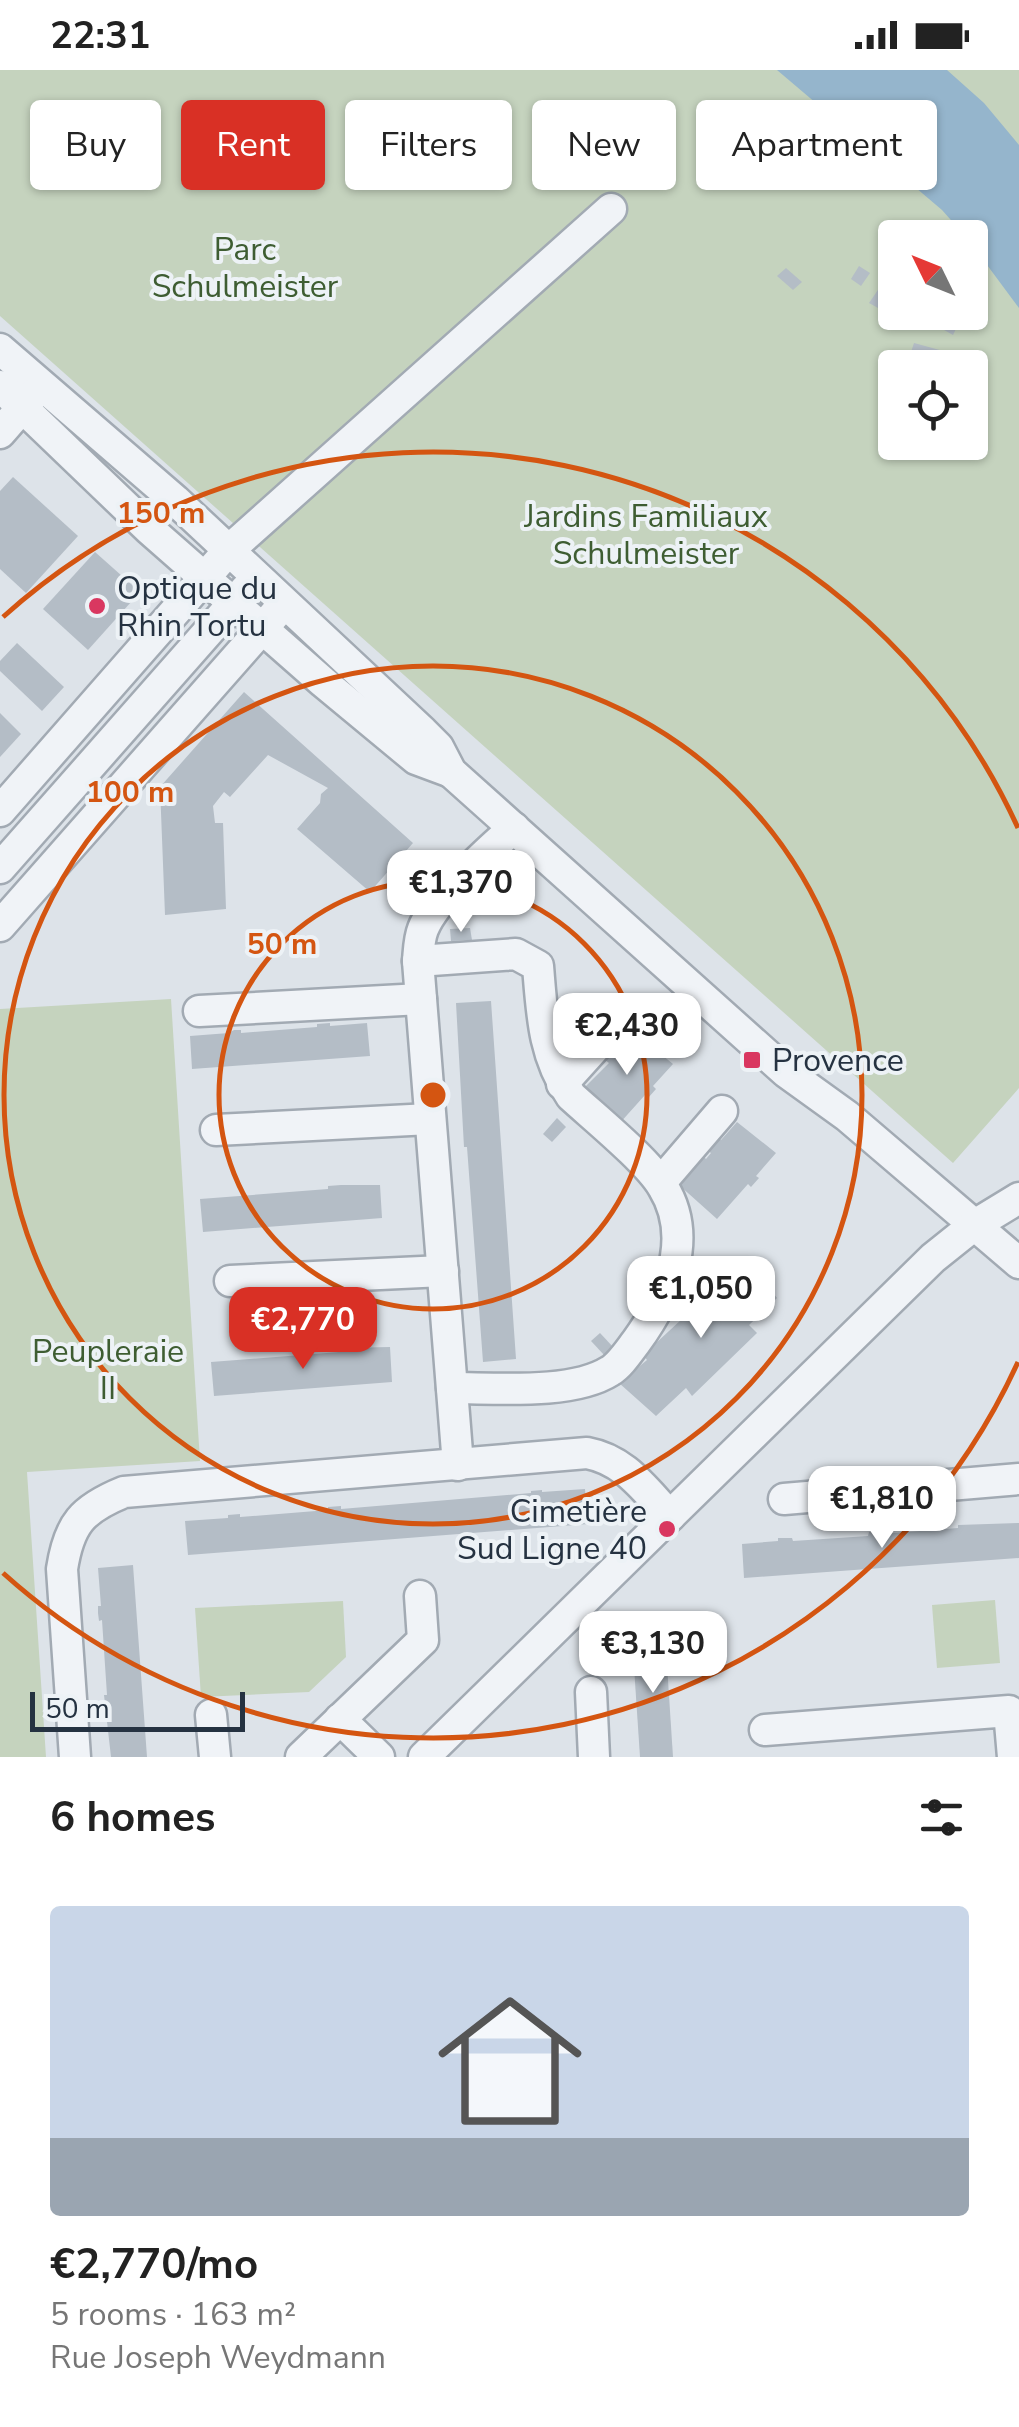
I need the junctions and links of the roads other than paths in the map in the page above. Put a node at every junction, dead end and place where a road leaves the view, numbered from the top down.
1 (611, 209) dead end
2 (0, 349) edge
3 (0, 386) edge
4 (32, 396) junction
5 (0, 433) edge
6 (229, 550) junction
7 (256, 578) junction
8 (204, 579) junction
9 (234, 604) junction
10 (284, 604) junction
11 (262, 628) junction
12 (451, 772) junction
13 (0, 811) edge
14 (514, 828) junction
15 (0, 868) edge
16 (0, 926) edge
17 (418, 961) junction
18 (421, 999) junction
19 (200, 1011) dead end
20 (619, 1021) dead end
21 (562, 1084) junction
22 (722, 1111) dead end
23 (430, 1119) junction
24 (216, 1130) dead end
25 (661, 1182) junction
26 (1019, 1198) edge
27 (974, 1226) junction
28 (1019, 1262) edge
29 (442, 1271) junction
30 (230, 1281) dead end
31 (452, 1388) junction
32 (458, 1465) junction
33 (1019, 1479) edge
34 (784, 1499) dead end
35 (670, 1516) junction
36 (420, 1596) dead end
37 (591, 1692) dead end
38 (211, 1715) dead end
39 (340, 1720) junction
40 (765, 1730) dead end
41 (75, 1757) edge
42 (215, 1757) edge
43 (301, 1757) edge
44 (379, 1757) edge
45 (424, 1757) edge
46 (594, 1757) edge
47 (1013, 1757) edge

1 - 6 street
2 - 4 street
3 - 4 street
4 - 5 street
4 - 6 street
4 - 8 street
6 - 7 street
6 - 8 street
7 - 9 street
7 - 10 street
8 - 9 street
8 - 13 street
9 - 11 street
9 - 15 street
10 - 11 street
10 - 12 street
11 - 12 street
11 - 16 street
12 - 14 street
14 - 17 street
14 - 27 street
17 - 18 street
17 - 21 street
18 - 19 street
18 - 23 street
20 - 21 street
21 - 25 street
22 - 25 street
23 - 24 street
23 - 29 street
25 - 31 street
26 - 27 street
27 - 28 street
27 - 35 street
29 - 30 street
29 - 31 street
31 - 32 street
32 - 35 street
32 - 41 street
33 - 34 street
35 - 45 street
36 - 39 street
37 - 46 street
38 - 42 street
39 - 43 street
39 - 44 street
40 - 47 street

